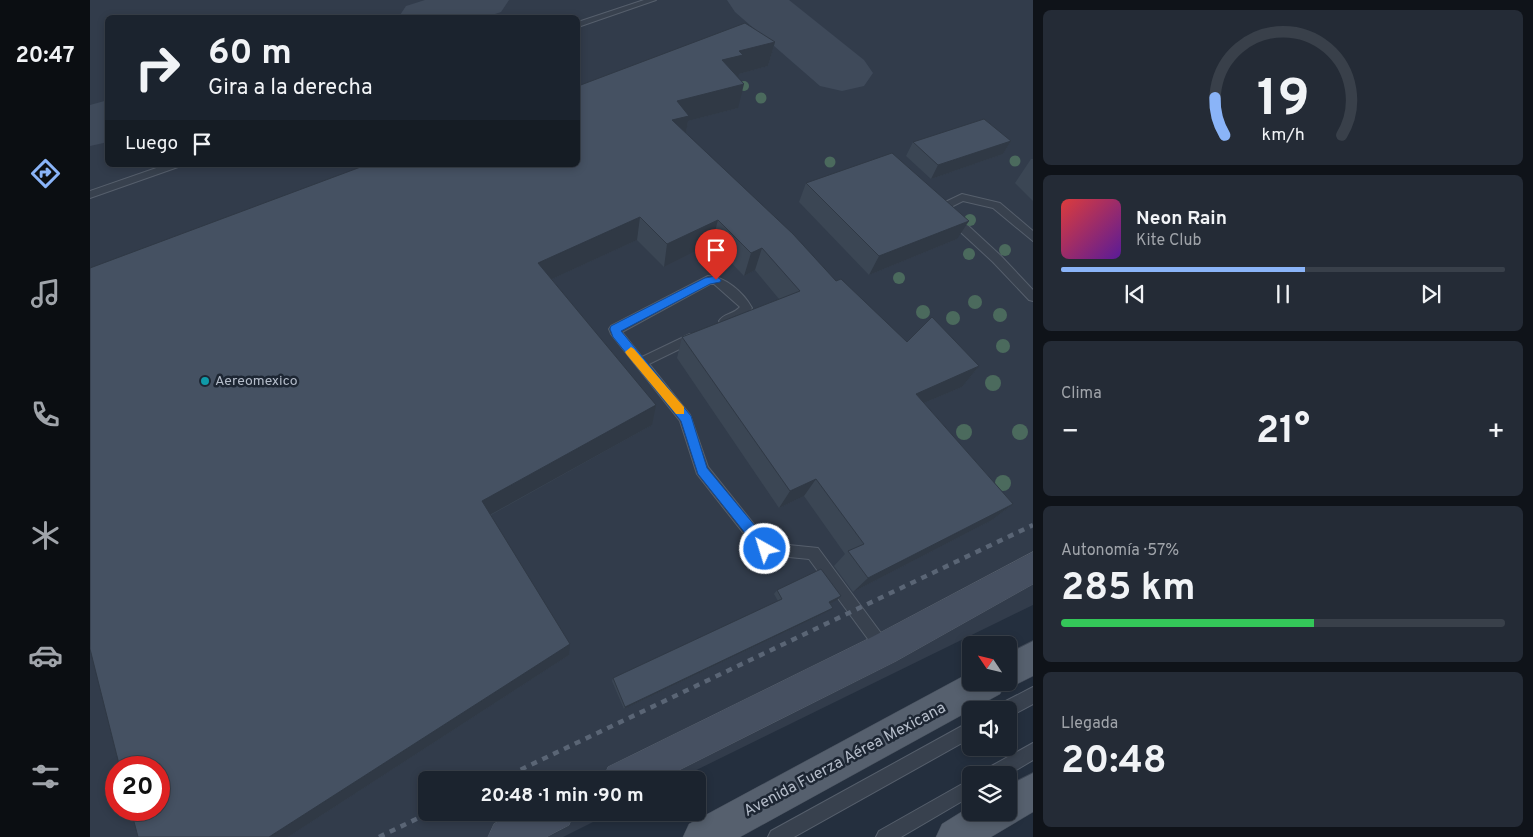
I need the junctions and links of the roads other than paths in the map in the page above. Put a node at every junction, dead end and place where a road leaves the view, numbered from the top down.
1 (649, 0) edge
2 (580, 24) edge
3 (169, 167) edge
4 (90, 195) edge
5 (1033, 238) edge
6 (1033, 297) edge
7 (640, 363) junction
8 (1033, 567) edge
9 (884, 649) junction
10 (1033, 658) edge
11 (1018, 666) edge
12 (971, 691) edge
13 (1033, 695) edge
14 (1017, 704) edge
15 (962, 735) edge
16 (1033, 751) edge
17 (1007, 766) edge
18 (640, 771) edge
19 (1033, 791) edge
20 (962, 792) edge
21 (1017, 801) edge
22 (538, 821) edge
23 (982, 821) edge
24 (507, 837) edge
25 (702, 837) edge
26 (777, 837) edge
27 (885, 837) edge
28 (955, 837) edge

1 - 2 lane
3 - 4 lane
5 - 6 lane
7 - 7 lane
7 - 9 lane
8 - 9 street
9 - 18 street
10 - 11 main road
12 - 25 main road, Avenida Fuerza Aérea Mexicana
13 - 14 lane
15 - 26 lane
16 - 17 lane
19 - 21 main road
20 - 27 lane
22 - 24 street
23 - 28 main road

